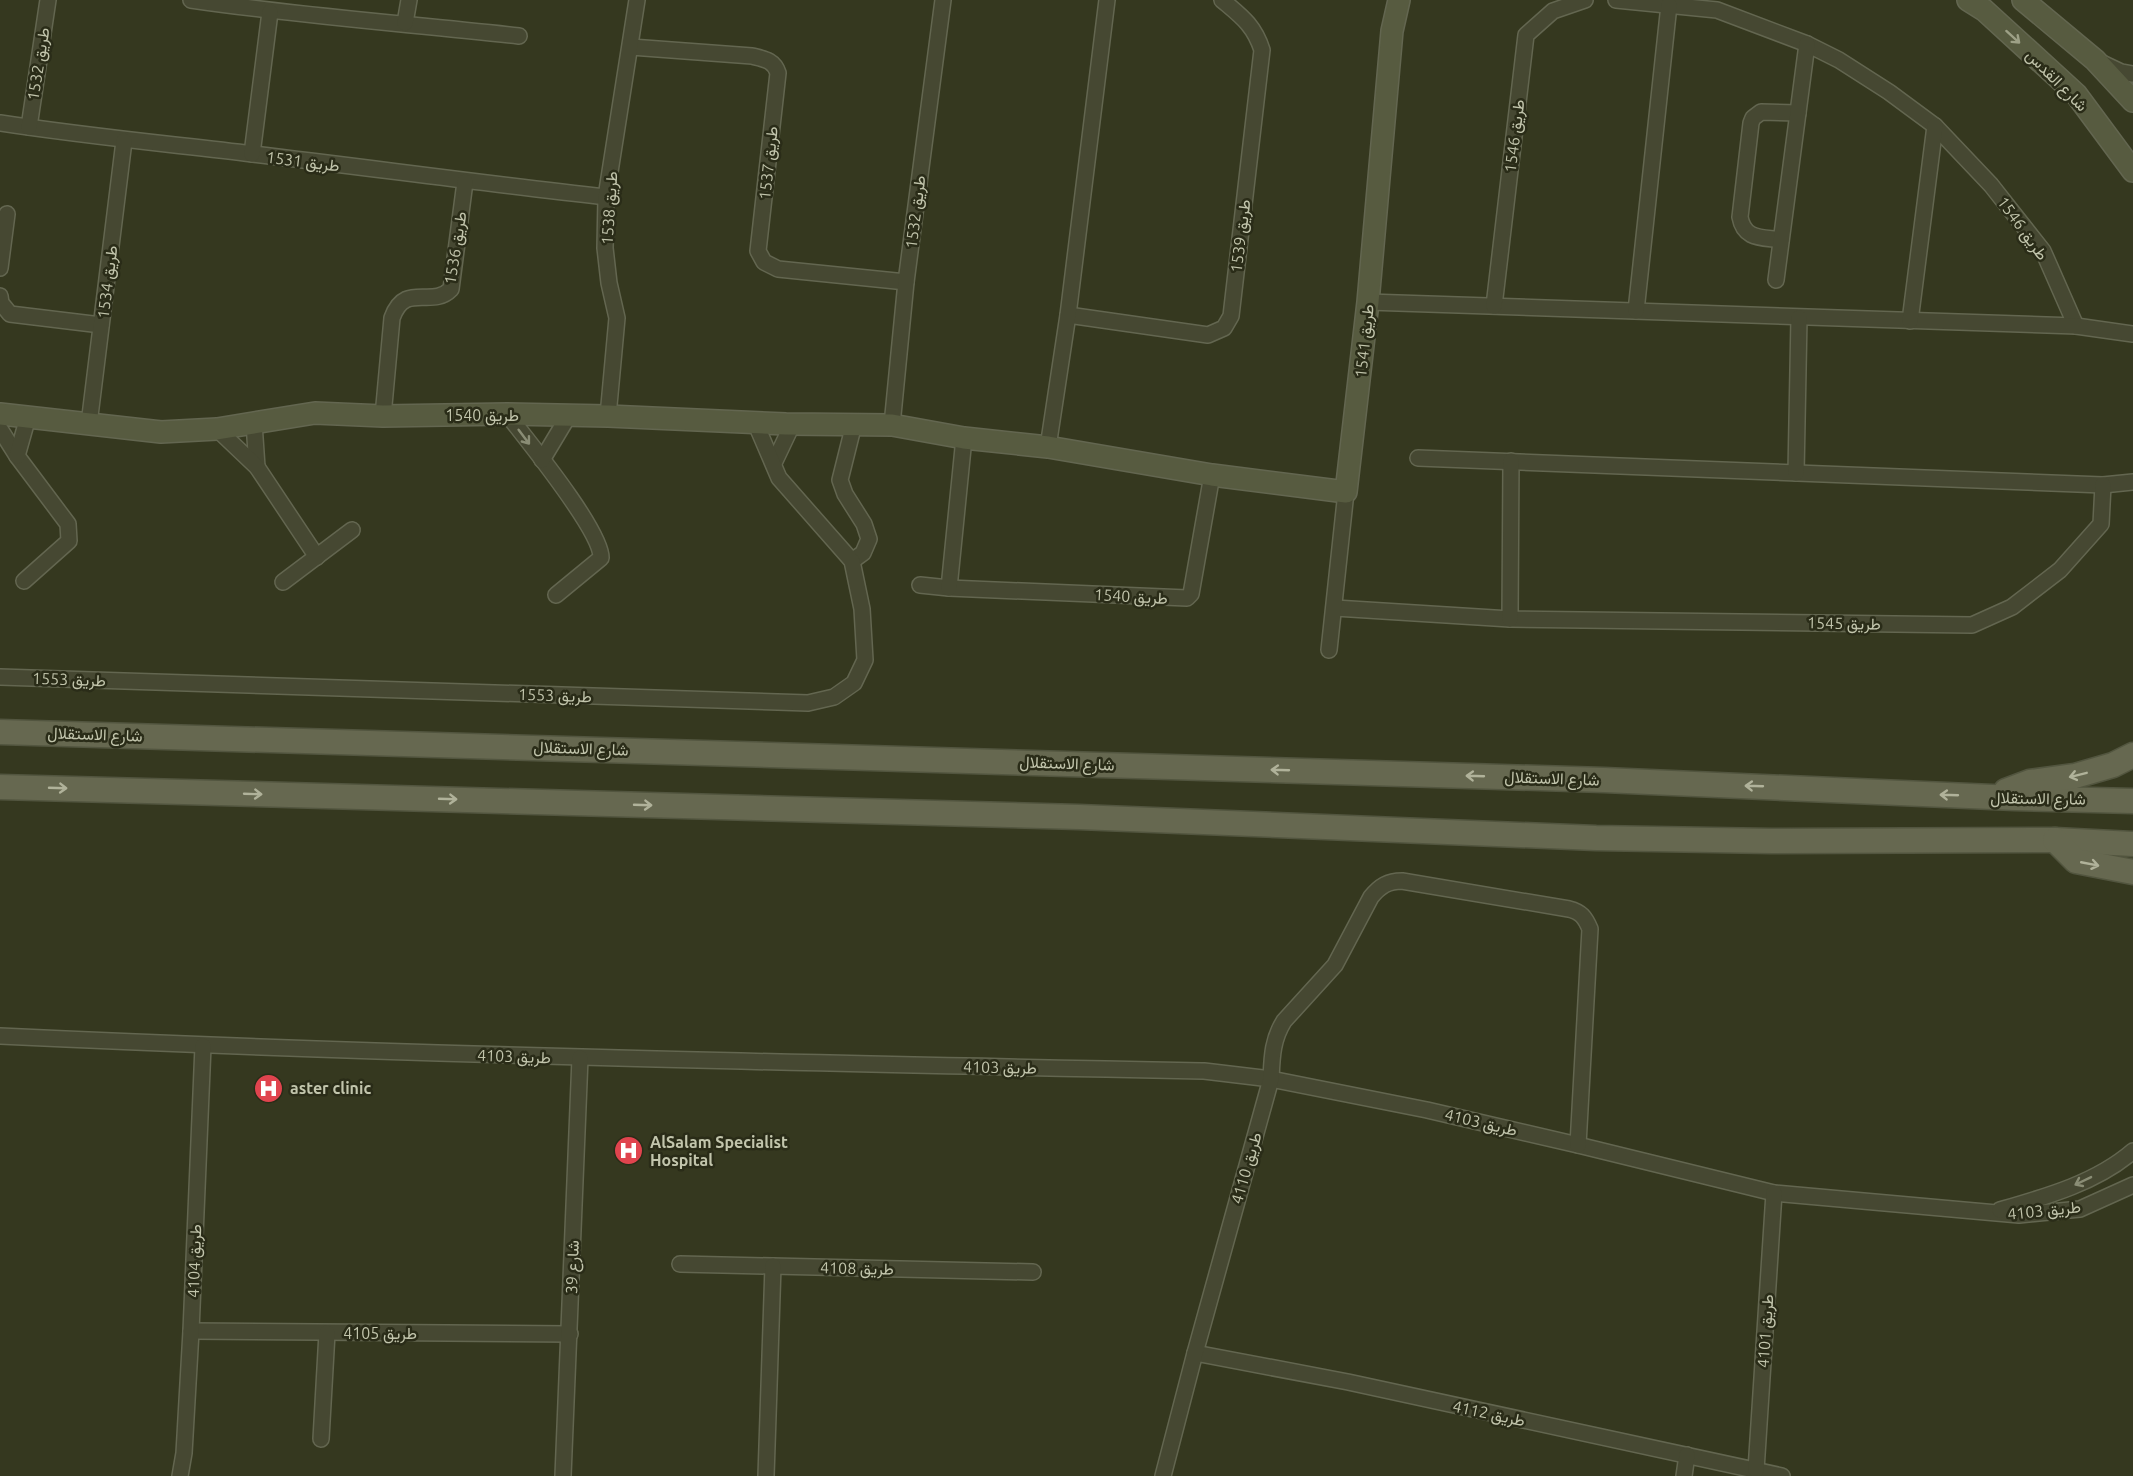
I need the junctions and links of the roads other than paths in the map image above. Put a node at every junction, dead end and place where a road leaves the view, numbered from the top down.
1 (48, 0) edge
2 (191, 0) edge
3 (408, 0) edge
4 (637, 0) edge
5 (943, 0) edge
6 (1107, 0) edge
7 (1222, 0) edge
8 (1386, 0) edge
9 (1399, 0) edge
10 (1585, 0) edge
11 (1616, 0) edge
12 (1968, 0) edge
13 (2023, 0) edge
14 (1669, 6) junction
15 (270, 12) junction
16 (405, 23) junction
17 (1392, 31) junction
18 (519, 36) dead end
19 (1807, 44) junction
20 (631, 47) junction
21 (2095, 60) junction
22 (2133, 74) edge
23 (2133, 101) edge
24 (1798, 113) junction
25 (0, 123) edge
26 (1935, 126) junction
27 (28, 127) junction
28 (124, 141) junction
29 (252, 154) junction
30 (2133, 171) edge
31 (465, 182) junction
32 (606, 197) junction
33 (7, 214) dead end
34 (1781, 240) junction
35 (0, 268) edge
36 (1776, 280) dead end
37 (906, 282) junction
38 (0, 296) edge
39 (1368, 302) junction
40 (1494, 306) junction
41 (1636, 311) junction
42 (1068, 315) junction
43 (1799, 318) junction
44 (1910, 321) junction
45 (101, 325) junction
46 (2076, 326) junction
47 (2133, 334) edge
48 (0, 414) edge
49 (507, 414) junction
50 (383, 416) junction
51 (569, 416) junction
52 (608, 416) junction
53 (28, 417) junction
54 (755, 422) junction
55 (254, 423) junction
56 (793, 423) junction
57 (89, 424) junction
58 (854, 424) junction
59 (892, 425) junction
60 (0, 429) edge
61 (218, 429) junction
62 (964, 438) junction
63 (1048, 447) junction
64 (17, 456) junction
65 (1418, 458) dead end
66 (542, 460) junction
67 (1511, 461) junction
68 (774, 463) junction
69 (257, 467) junction
70 (1796, 472) junction
71 (1212, 475) junction
72 (2133, 482) edge
73 (2103, 485) junction
74 (1347, 492) junction
75 (352, 530) dead end
76 (317, 557) junction
77 (852, 561) junction
78 (24, 580) dead end
79 (283, 582) dead end
80 (920, 585) dead end
81 (949, 588) junction
82 (556, 595) dead end
83 (1335, 608) junction
84 (1510, 619) junction
85 (1329, 650) dead end
86 (0, 677) edge
87 (0, 732) edge
88 (2133, 755) edge
89 (0, 786) edge
90 (1992, 797) junction
91 (2133, 801) edge
92 (2055, 840) junction
93 (2133, 844) edge
94 (2133, 872) edge
95 (0, 1036) edge
96 (203, 1046) junction
97 (580, 1058) junction
98 (1271, 1079) junction
99 (1578, 1144) junction
100 (2130, 1157) edge
101 (2133, 1185) edge
102 (1773, 1193) junction
103 (1986, 1214) junction
104 (680, 1264) dead end
105 (773, 1266) junction
106 (1033, 1272) dead end
107 (191, 1331) junction
108 (327, 1333) junction
109 (570, 1334) junction
110 (1195, 1353) junction
111 (321, 1439) dead end
112 (1687, 1455) junction
113 (1756, 1470) junction
114 (180, 1476) edge
115 (563, 1476) edge
116 (766, 1476) edge
117 (1164, 1476) edge
118 (1684, 1476) edge
119 (1782, 1476) edge

1 - 27 street, طريق 1532
2 - 15 street
3 - 16 street
4 - 20 street, طريق 1538
5 - 37 street, طريق 1532
6 - 42 street
7 - 42 street, طريق 1539
8 - 17 street, طريق 1541
9 - 17 street, طريق 1541
10 - 40 street, طريق 1546
11 - 14 street, طريق 1546
12 -> 30 street, شارع القدس
13 - 21 street
14 - 19 street, طريق 1546
14 - 41 street
15 - 16 street
15 - 29 street
16 - 18 street
17 - 39 street, طريق 1541
19 - 24 street
19 - 26 street, طريق 1546
20 - 32 street, طريق 1538
20 - 37 street, طريق 1537
21 - 22 street
21 - 23 street
24 - 34 street
24 - 34 street
25 - 27 street, طريق 1531
26 - 44 street
26 - 46 street, طريق 1546
27 - 28 street, طريق 1531
28 - 29 street, طريق 1531
28 - 45 street, طريق 1534
29 - 31 street, طريق 1531
31 - 32 street, طريق 1531
31 - 50 street, طريق 1536
32 - 52 street, طريق 1538
33 - 35 street
34 - 36 street
37 - 59 street, طريق 1532
38 - 45 street
39 - 40 street
39 - 74 street, طريق 1541
40 - 41 street
41 - 43 street
42 - 63 street
43 - 44 street
43 - 70 street
44 - 46 street
45 - 57 street, طريق 1534
46 - 47 street
48 - 53 street, طريق 1540
49 - 50 street, طريق 1540
49 - 51 street, طريق 1540
49 -> 66 street
50 - 55 street, طريق 1540
51 - 52 street, طريق 1540
51 - 66 street
52 - 54 street, طريق 1540
53 - 57 street, طريق 1540
53 - 64 street
54 - 56 street, طريق 1540
54 - 68 street, طريق 1553
55 - 61 street, طريق 1540
55 - 69 street
56 - 58 street, طريق 1540
56 - 68 street
57 - 61 street, طريق 1540
58 - 59 street, طريق 1540
58 - 77 street
59 - 62 street, طريق 1540
60 - 64 street
61 - 69 street
62 - 63 street, طريق 1540
62 - 81 street
63 - 71 street, طريق 1540
64 - 78 street
65 - 67 street
66 - 82 street
67 - 70 street
67 - 84 street
68 - 77 street, طريق 1553
69 - 76 street
70 - 73 street
71 - 74 street, طريق 1540
71 - 81 street, طريق 1540
72 - 73 street
73 - 84 street, طريق 1545
74 - 83 street, طريق 1541
75 - 76 street
76 - 79 street
77 - 86 street, طريق 1553
80 - 81 street, طريق 1540
83 - 84 street, طريق 1545
83 - 85 street, طريق 1541
90 -> 87 main road, شارع الاستقلال
88 -> 90 main road
89 -> 92 main road
90 - 91 main road, شارع الاستقلال
92 - 93 main road
92 -> 94 main road
95 - 96 street, طريق 4103
96 - 97 street, طريق 4103
96 - 107 street, طريق 4104
97 - 98 street, طريق 4103
97 - 109 street, شارع 39
98 - 99 street, طريق 4103
98 - 99 street, طريق 4110
98 - 110 street, طريق 4110
99 - 102 street, طريق 4103
100 -> 103 street, طريق 4103
101 - 103 street, طريق 4103
102 - 103 street, طريق 4103
102 - 113 street, طريق 4101
104 - 105 street, طريق 4108
105 - 106 street, طريق 4108
105 - 116 street
107 - 108 street, طريق 4105
107 - 114 street, طريق 4104
108 - 109 street, طريق 4105
108 - 111 street
109 - 115 street, شارع 39
110 - 112 street, طريق 4112
110 - 117 street, طريق 4110
112 - 113 street, طريق 4112
112 - 118 street
113 - 119 street, طريق 4112

